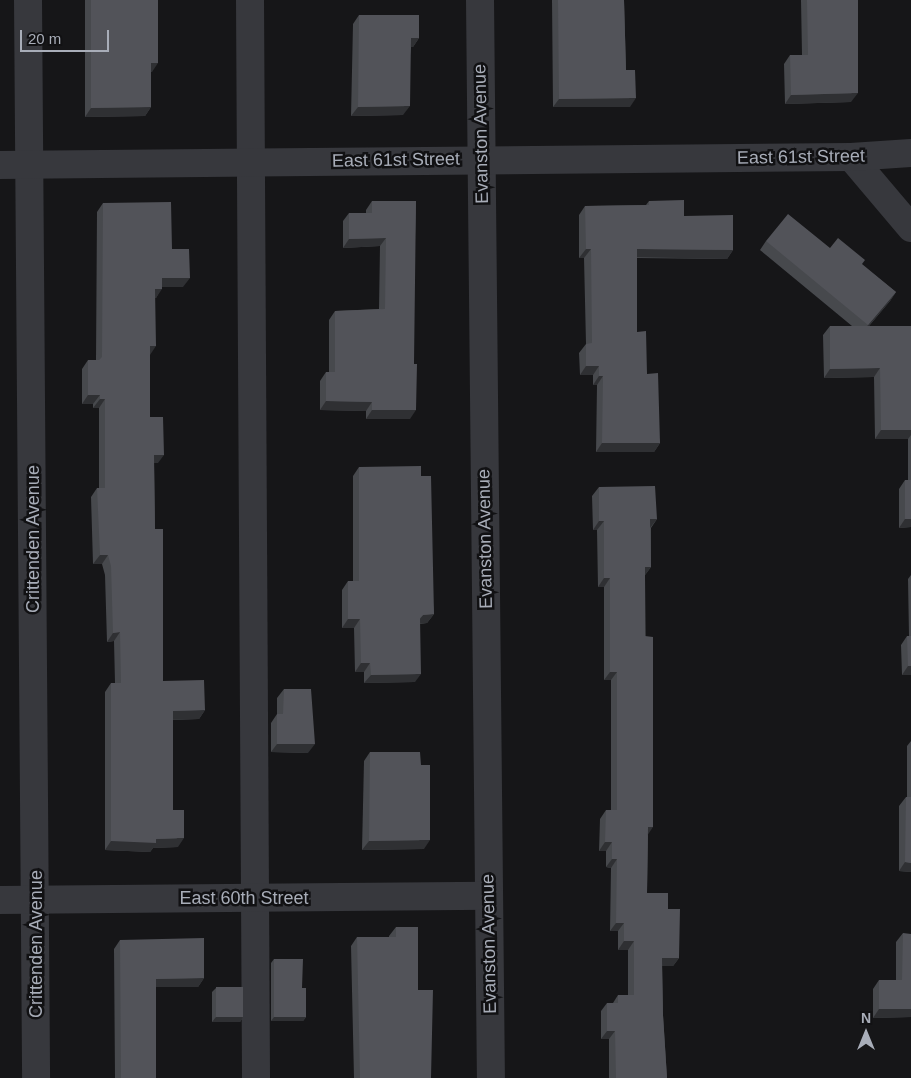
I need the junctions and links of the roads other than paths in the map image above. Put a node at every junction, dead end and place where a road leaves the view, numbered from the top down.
1 (28, 0) edge
2 (250, 0) edge
3 (480, 0) edge
4 (911, 153) edge
5 (851, 157) junction
6 (481, 159) junction
7 (252, 162) junction
8 (0, 165) edge
9 (30, 165) junction
10 (911, 228) edge
11 (489, 896) junction
12 (254, 898) junction
13 (0, 900) edge
14 (36, 900) junction
15 (36, 1078) edge
16 (256, 1078) edge
17 (491, 1078) edge

1 - 9 street, Crittenden Avenue
2 - 7 street
3 - 6 street, Evanston Avenue
4 - 5 street, East 61st Street
5 - 6 street, East 61st Street
5 - 10 street
6 - 7 street, East 61st Street
6 - 11 street, Evanston Avenue
7 - 9 street, East 61st Street
7 - 12 street
8 - 9 street, East 61st Street
9 - 14 street, Crittenden Avenue
11 - 12 street, East 60th Street
11 - 17 street, Evanston Avenue
12 - 14 street, East 60th Street
12 - 16 street
13 - 14 street, East 60th Street
14 - 15 street, Crittenden Avenue

